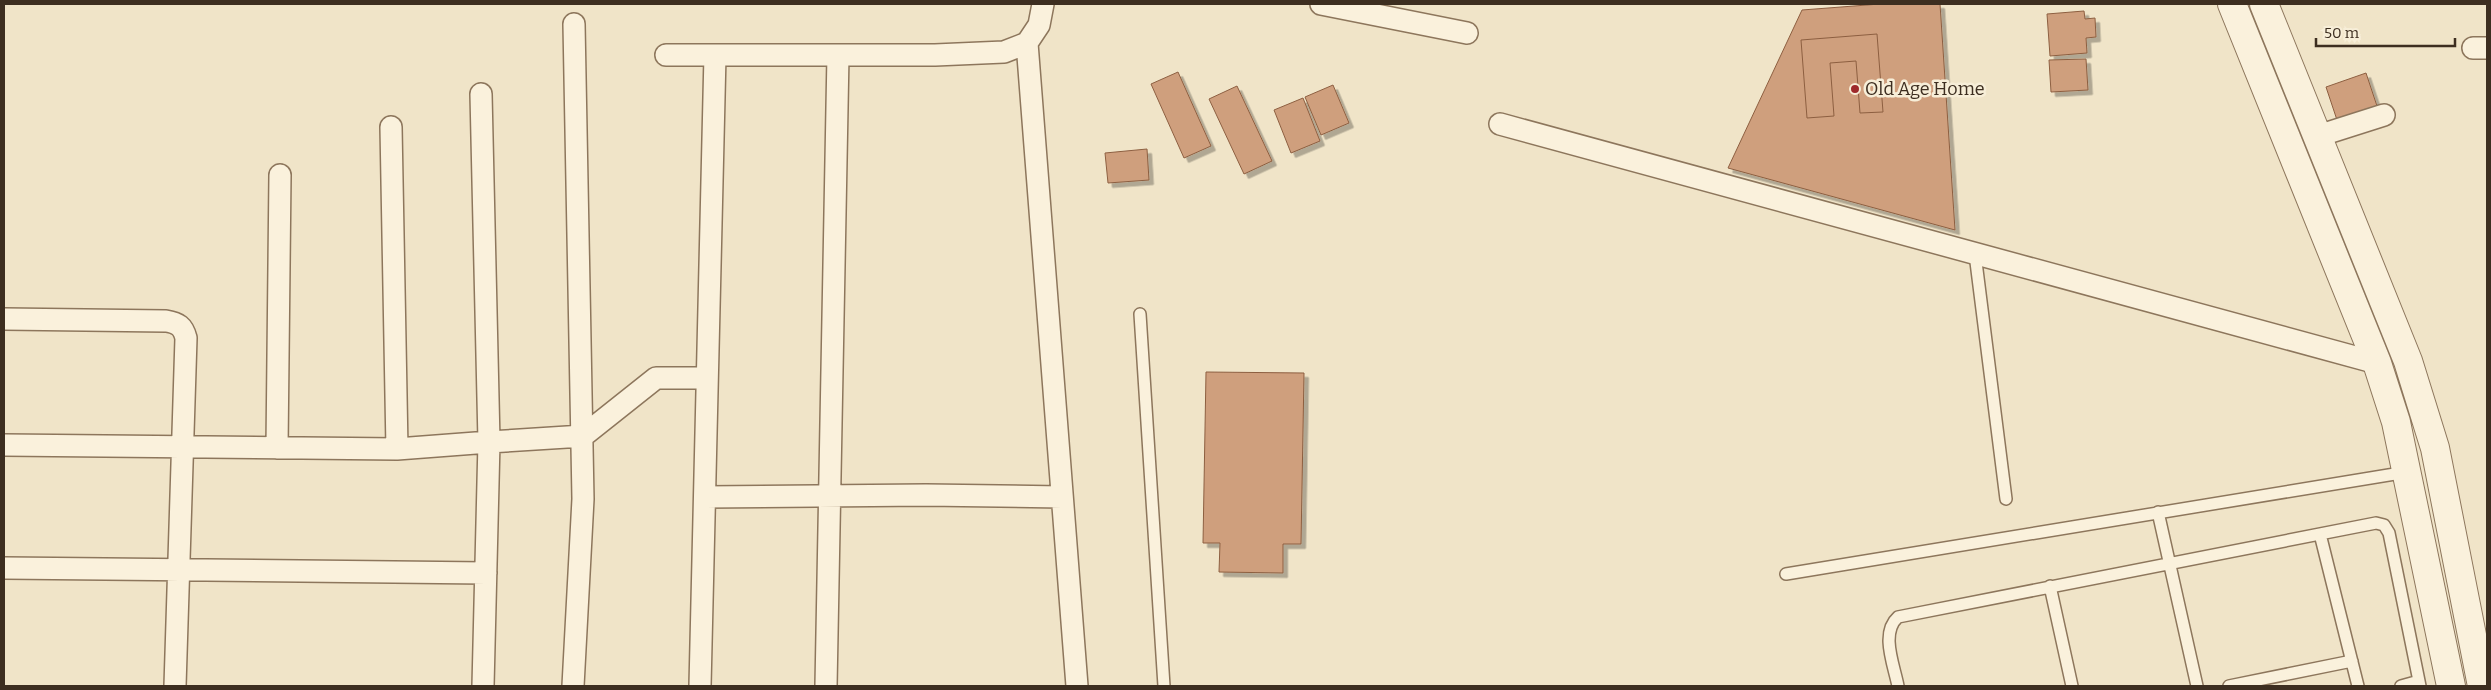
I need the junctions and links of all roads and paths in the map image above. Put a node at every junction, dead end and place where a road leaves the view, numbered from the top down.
1 (1043, 4) edge
2 (1320, 4) edge
3 (2232, 4) edge
4 (2264, 4) edge
5 (574, 24) dead end
6 (1467, 33) dead end
7 (1027, 43) junction
8 (666, 55) dead end
9 (715, 55) junction
10 (838, 55) junction
11 (481, 94) dead end
12 (2384, 115) dead end
13 (1500, 124) dead end
14 (391, 127) dead end
15 (2318, 136) junction
16 (280, 175) dead end
17 (1975, 254) junction
18 (1140, 314) dead end
19 (4, 319) edge
20 (2377, 363) junction
21 (707, 378) junction
22 (583, 436) junction
23 (489, 442) junction
24 (4, 445) edge
25 (182, 447) junction
26 (277, 448) junction
27 (2435, 448) junction
28 (397, 449) junction
29 (2406, 464) junction
30 (830, 496) junction
31 (705, 497) junction
32 (1062, 497) junction
33 (2006, 499) dead end
34 (2158, 512) junction
35 (2320, 534) junction
36 (2171, 563) junction
37 (4, 568) edge
38 (178, 570) junction
39 (486, 573) junction
40 (1786, 574) dead end
41 (2050, 586) junction
42 (2352, 662) junction
43 (2419, 684) edge
44 (175, 686) edge
45 (483, 686) edge
46 (573, 686) edge
47 (700, 686) edge
48 (826, 686) edge
49 (1077, 686) edge
50 (1164, 686) edge
51 (1898, 686) edge
52 (2072, 686) edge
53 (2197, 686) edge
54 (2229, 686) edge
55 (2358, 686) edge
56 (2401, 686) edge
57 (2451, 686) edge
58 (2482, 686) edge

1 - 7 street
2 - 6 street
3 - 20 street
4 - 15 street
5 - 22 street
7 - 10 street
7 - 32 street
8 - 9 street
9 - 10 street
9 - 21 street
10 - 30 street
11 - 23 street
12 - 15 street
13 - 17 street
14 - 28 street
15 - 27 street
16 - 26 street
17 - 20 street
17 - 33 lane
18 - 50 lane
19 - 25 street
20 - 29 street
21 - 22 street
21 - 31 street
22 - 23 street
22 - 46 street
23 - 28 street
23 - 39 street
24 - 25 street
25 - 26 street
25 - 38 street
26 - 28 street
27 - 29 street
27 - 58 street
29 - 34 lane
29 - 57 street
30 - 31 street
30 - 32 street
30 - 48 street
31 - 47 street
32 - 49 street
34 - 36 lane
34 - 40 lane
35 - 36 lane
35 - 42 lane
35 - 43 lane
36 - 41 lane
36 - 53 lane
37 - 38 street
38 - 39 street
38 - 44 street
39 - 45 street
41 - 51 lane
41 - 52 lane
42 - 54 lane
42 - 55 lane
43 - 56 lane

